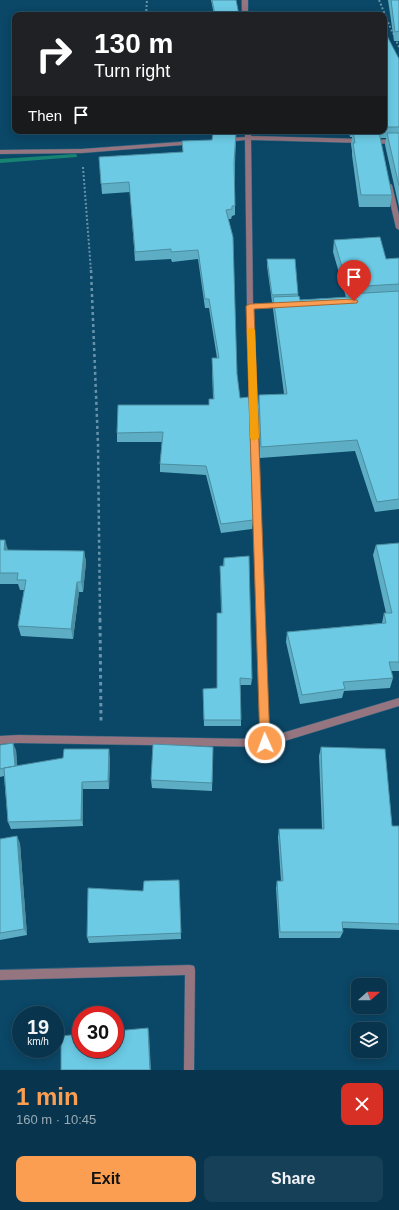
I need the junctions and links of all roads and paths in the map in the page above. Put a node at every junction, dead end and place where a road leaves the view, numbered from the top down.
1 (147, 0) edge
2 (245, 0) edge
3 (380, 0) edge
4 (146, 12) edge
5 (245, 12) edge
6 (385, 12) edge
7 (387, 17) edge
8 (399, 47) edge
9 (248, 134) edge
10 (248, 138) junction
11 (216, 141) edge
12 (380, 141) junction
13 (200, 142) edge
14 (399, 142) edge
15 (381, 149) edge
16 (82, 151) junction
17 (0, 152) edge
18 (388, 177) edge
19 (399, 228) edge
20 (289, 304) edge
21 (250, 306) junction
22 (399, 702) edge
23 (0, 740) edge
24 (101, 740) junction
25 (265, 743) junction
26 (0, 975) edge
27 (189, 1070) edge

1 - 4 path
2 - 5 street
3 - 6 path
7 - 8 path
9 - 10 street
10 - 11 street
10 - 12 street
10 - 21 street
12 - 14 street
12 - 15 street
13 - 16 street
16 - 17 street
16 - 24 path
18 - 19 street
20 - 21 street
21 - 25 street
22 - 25 street
23 - 24 street
24 - 25 street
26 - 27 street

